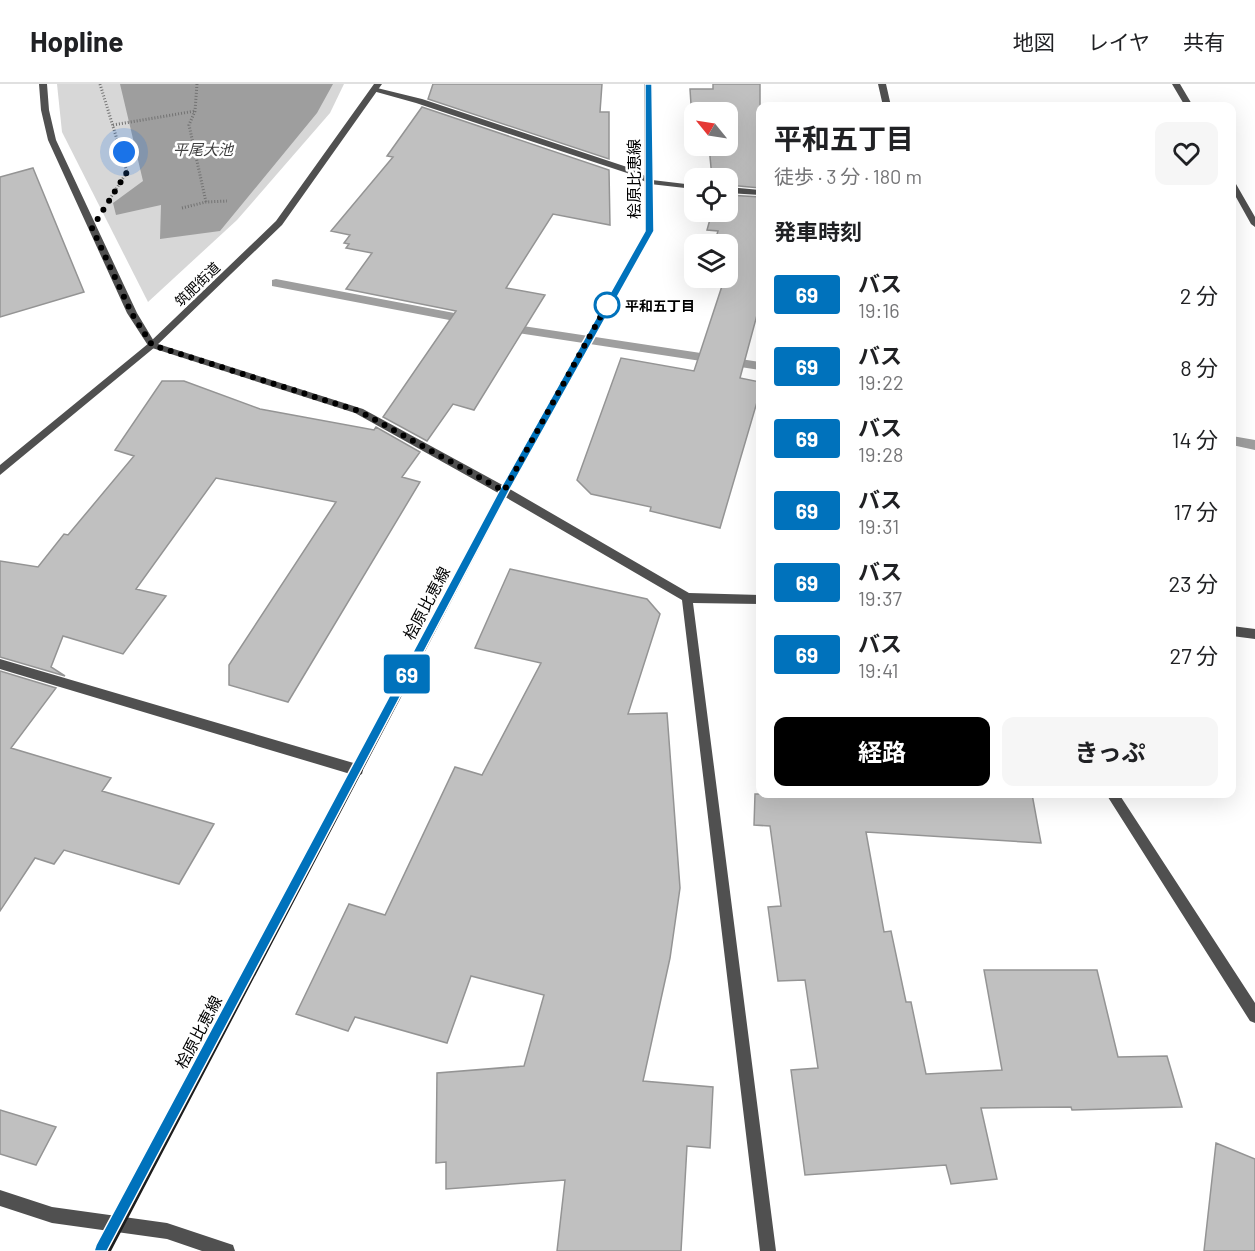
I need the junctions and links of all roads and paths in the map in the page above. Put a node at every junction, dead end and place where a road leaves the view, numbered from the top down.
1 (44, 84) edge
2 (100, 84) edge
3 (197, 84) edge
4 (648, 84) edge
5 (882, 84) edge
6 (1176, 84) edge
7 (377, 87) edge
8 (886, 102) edge
9 (1187, 102) edge
10 (195, 111) junction
11 (113, 125) junction
12 (650, 182) junction
13 (684, 186) edge
14 (738, 191) edge
15 (1236, 191) edge
16 (756, 193) edge
17 (227, 201) dead end
18 (206, 202) junction
19 (182, 208) dead end
20 (1247, 211) edge
21 (1255, 224) edge
22 (92, 228) junction
23 (152, 345) junction
24 (0, 471) edge
25 (504, 491) junction
26 (687, 598) junction
27 (756, 599) edge
28 (1236, 632) edge
29 (1255, 634) edge
30 (0, 664) edge
31 (357, 770) junction
32 (1115, 798) edge
33 (1255, 1016) edge
34 (0, 1198) edge
35 (115, 1223) junction
36 (102, 1251) edge
37 (227, 1251) edge
38 (768, 1251) edge

1 - 22 street
2 - 11 path
3 - 10 path
4 - 12 main road, 桧原比恵線
5 - 8 street
6 - 9 street
7 - 12 street
7 - 23 street, 筑肥街道
10 - 11 path
10 - 18 path
11 - 22 path
12 - 13 street
12 - 25 main road, 桧原比恵線
14 - 16 street
15 - 20 street
17 - 18 path
18 - 19 path
20 - 21 street
22 - 23 street
23 - 24 street, 筑肥街道
23 - 25 street
25 - 26 street
25 - 31 main road, 桧原比恵線
26 - 27 street
26 - 38 street
28 - 29 street
30 - 31 street
31 - 35 main road, 桧原比恵線
32 - 33 street
34 - 35 street
35 - 36 main road, 桧原比恵線
35 - 37 street

